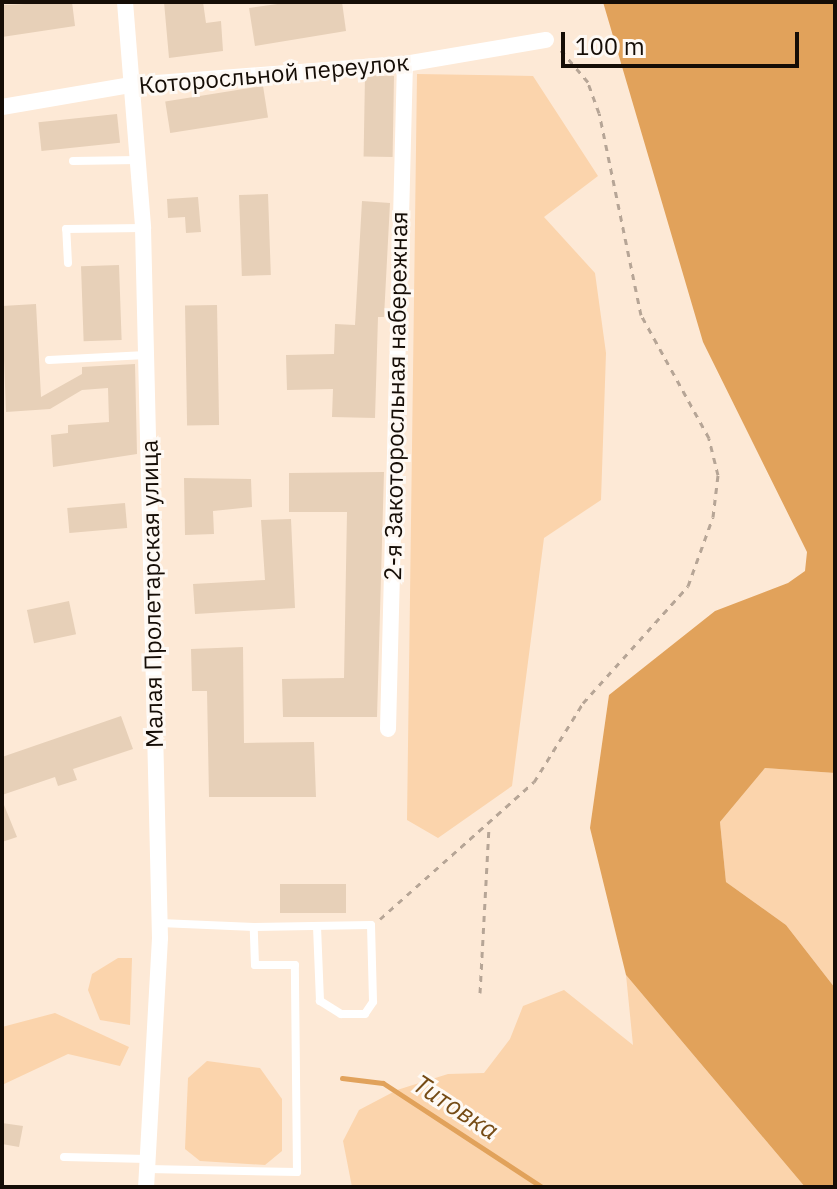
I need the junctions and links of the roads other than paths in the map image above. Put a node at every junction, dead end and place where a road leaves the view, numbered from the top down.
1 (125, 2) edge
2 (546, 40) road end
3 (405, 64) junction
4 (131, 85) junction
5 (2, 107) edge
6 (139, 160) junction
7 (73, 161) dead end
8 (143, 228) junction
9 (68, 263) dead end
10 (146, 355) junction
11 (49, 360) dead end
12 (388, 729) dead end
13 (160, 923) junction
14 (254, 927) junction
15 (317, 927) junction
16 (64, 1157) dead end
17 (147, 1164) junction
18 (146, 1187) edge

1 - 4 street, Малая Пролетарская улица
2 - 3 street, Которосльной переулок
3 - 4 street, Которосльной переулок
3 - 12 street, 2-я Закоторосльная набережная
4 - 5 street, Которосльной переулок
4 - 6 street, Малая Пролетарская улица
6 - 7 lane
6 - 8 street, Малая Пролетарская улица
8 - 9 lane
8 - 10 street, Малая Пролетарская улица
10 - 11 lane
10 - 13 street, Малая Пролетарская улица
13 - 14 lane
13 - 17 street, Малая Пролетарская улица
14 - 15 lane
14 - 17 lane
15 - 15 lane
16 - 17 lane
17 - 18 street, Малая Пролетарская улица

